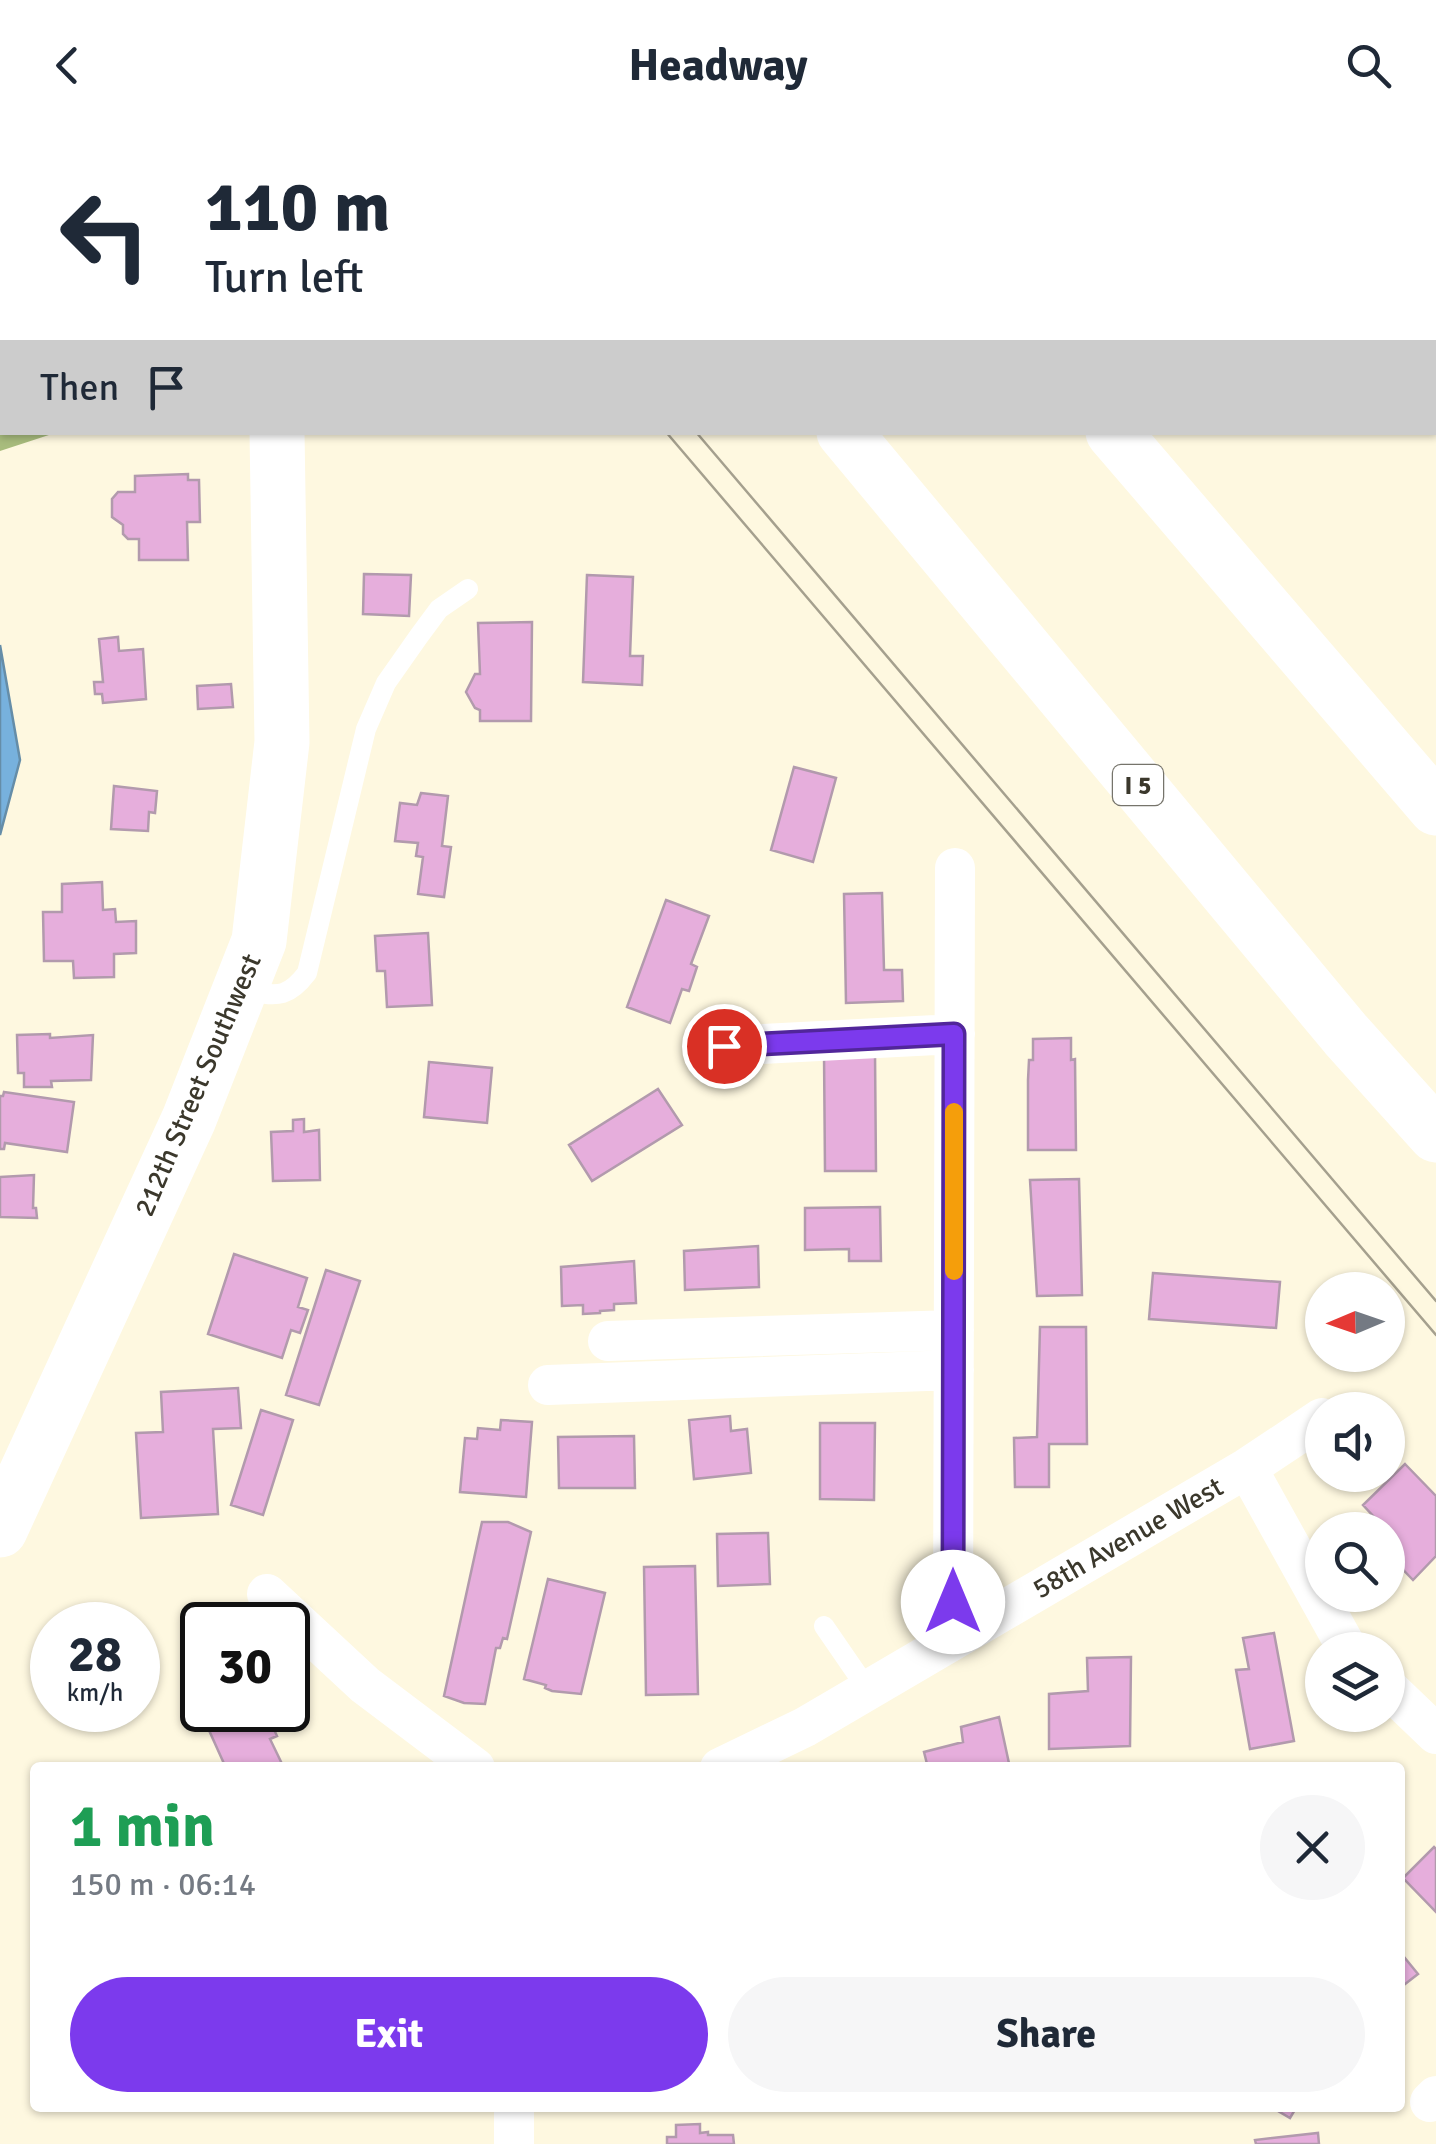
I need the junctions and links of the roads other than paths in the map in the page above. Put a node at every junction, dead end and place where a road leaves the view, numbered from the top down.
1 (277, 435) edge
2 (846, 435) edge
3 (1116, 435) edge
4 (468, 588) dead end
5 (1436, 808) edge
6 (955, 868) dead end
7 (240, 991) junction
8 (954, 1034) junction
9 (724, 1046) dead end
10 (1436, 1135) edge
11 (608, 1342) dead end
12 (954, 1350) junction
13 (548, 1385) dead end
14 (1305, 1430) edge
15 (1248, 1468) junction
16 (0, 1530) edge
17 (266, 1594) dead end
18 (824, 1626) dead end
19 (1338, 1632) edge
20 (953, 1640) junction
21 (868, 1690) junction
22 (1405, 1704) edge
23 (1436, 1734) edge
24 (467, 1762) edge
25 (732, 1762) edge
26 (514, 2112) edge
27 (514, 2144) edge

1 - 7 main road, 212th Street Southwest
2 - 10 main road, I 5
3 - 5 main road
4 - 7 lane
6 - 8 street
7 - 16 main road, 212th Street Southwest
8 - 9 street
8 - 12 street
11 - 12 street
12 - 13 street
12 - 20 street
14 - 15 street, 58th Avenue West
15 - 19 street
15 - 20 street, 58th Avenue West
17 - 24 street
18 - 21 lane
20 - 21 street, 58th Avenue West
21 - 25 street, 58th Avenue West
22 - 23 street
26 - 27 street

